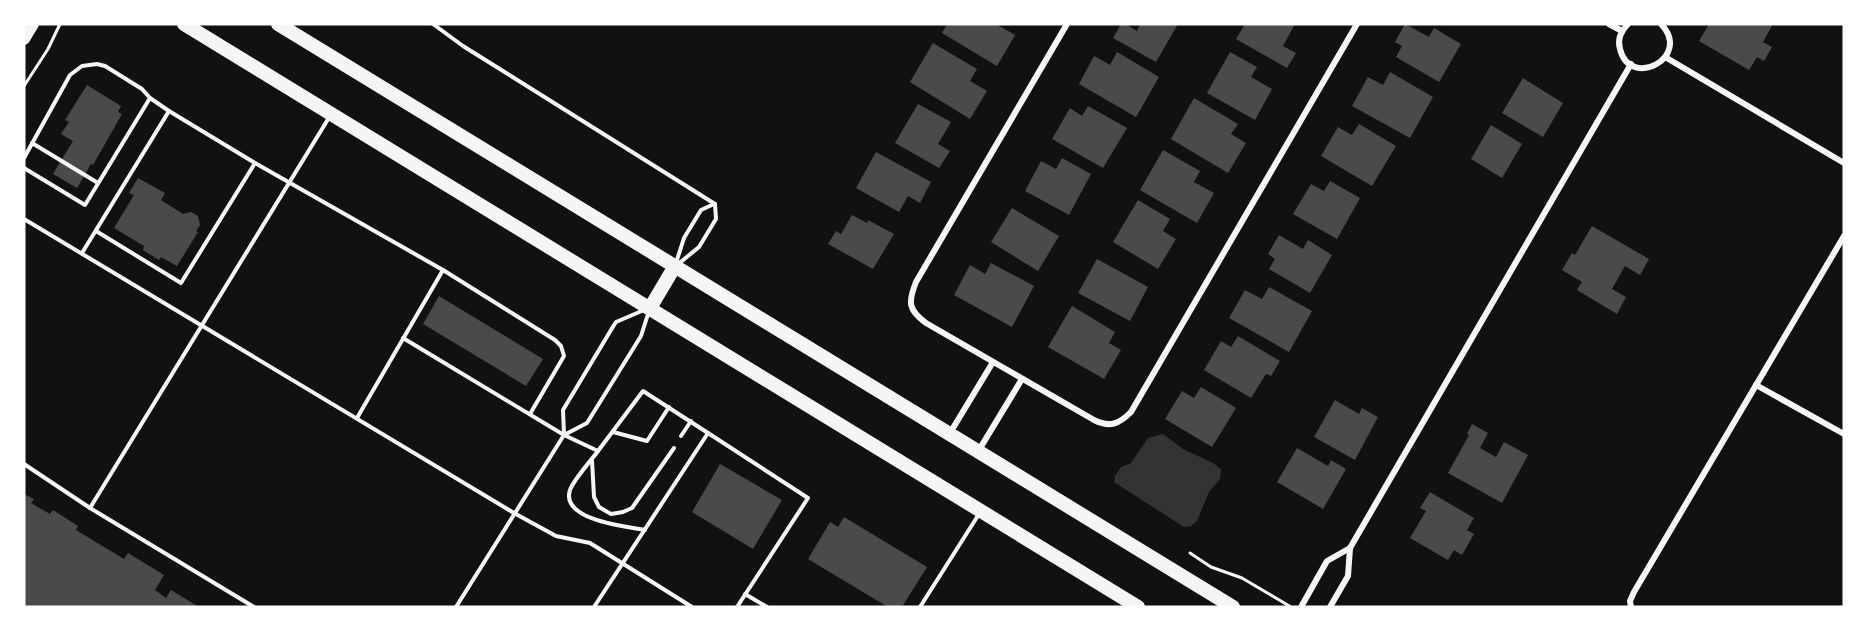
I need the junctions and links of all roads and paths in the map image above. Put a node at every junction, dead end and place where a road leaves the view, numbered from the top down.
1 (33, 24) edge
2 (60, 24) edge
3 (184, 24) edge
4 (278, 24) edge
5 (434, 24) edge
6 (1067, 24) edge
7 (1357, 24) edge
8 (1610, 24) edge
9 (1628, 24) edge
10 (1661, 24) edge
11 (1622, 31) junction
12 (24, 39) edge
13 (1665, 57) junction
14 (1630, 64) junction
15 (24, 86) edge
16 (150, 98) junction
17 (169, 111) junction
18 (332, 113) junction
19 (32, 143) junction
20 (24, 158) edge
21 (255, 163) junction
22 (1844, 163) edge
23 (24, 168) edge
24 (290, 182) junction
25 (98, 183) junction
26 (715, 204) junction
27 (24, 219) edge
28 (96, 231) junction
29 (1844, 236) edge
30 (82, 253) junction
31 (675, 266) junction
32 (443, 270) junction
33 (650, 308) junction
34 (202, 325) junction
35 (403, 338) junction
36 (993, 362) junction
37 (1022, 380) junction
38 (1756, 385) junction
39 (669, 407) junction
40 (530, 414) junction
41 (357, 418) junction
42 (691, 421) junction
43 (613, 432) junction
44 (708, 433) junction
45 (950, 434) junction
46 (1844, 434) edge
47 (564, 435) junction
48 (681, 436) dead end
49 (674, 448) dead end
50 (978, 451) junction
51 (598, 452) junction
52 (591, 460) junction
53 (24, 464) edge
54 (90, 508) junction
55 (981, 510) junction
56 (514, 513) junction
57 (645, 530) junction
58 (1350, 548) junction
59 (1190, 553) dead end
60 (621, 563) junction
61 (745, 594) junction
62 (254, 607) edge
63 (456, 607) edge
64 (594, 607) edge
65 (692, 607) edge
66 (737, 607) edge
67 (767, 607) edge
68 (920, 607) edge
69 (1138, 607) edge
70 (1233, 607) edge
71 (1291, 607) edge
72 (1300, 607) edge
73 (1330, 607) edge
74 (1631, 607) edge

1 - 12 main road
2 - 15 path
3 - 18 main road
4 - 31 main road
5 - 26 lane
6 - 36 street
7 - 37 street
8 - 11 street
9 - 11 street
10 - 13 street
11 - 14 street
13 - 14 street
13 - 22 street
14 - 58 street
16 - 17 lane
16 - 19 lane
16 - 25 lane
17 - 21 lane
17 - 28 lane
18 - 24 lane
18 - 33 main road
19 - 20 lane
19 - 25 lane
21 - 24 lane
21 - 28 lane
23 - 25 lane
24 - 32 lane
24 - 34 lane
26 - 31 lane
26 - 31 lane
27 - 30 lane
28 - 30 lane
29 - 38 street
30 - 34 lane
31 - 33 main road
31 - 45 main road
32 - 35 lane
32 - 40 lane
33 - 47 lane
33 - 47 lane
33 - 55 main road
34 - 41 lane
34 - 54 lane
35 - 40 lane
35 - 41 lane
36 - 37 street
36 - 45 street
37 - 50 street
38 - 46 street
38 - 74 street
39 - 42 lane
39 - 43 lane
39 - 43 lane
40 - 47 lane
41 - 56 lane
42 - 44 lane
42 - 48 lane
43 - 51 lane
44 - 57 lane
44 - 61 lane
45 - 50 main road
47 - 51 lane
47 - 56 lane
49 - 52 lane
50 - 70 main road
51 - 52 lane
52 - 57 lane
53 - 54 lane
54 - 62 lane
55 - 68 lane
55 - 69 main road
56 - 60 lane
56 - 63 lane
57 - 60 lane
58 - 72 street
58 - 73 street
59 - 71 path
60 - 64 lane
60 - 65 lane
61 - 66 lane
61 - 67 lane

